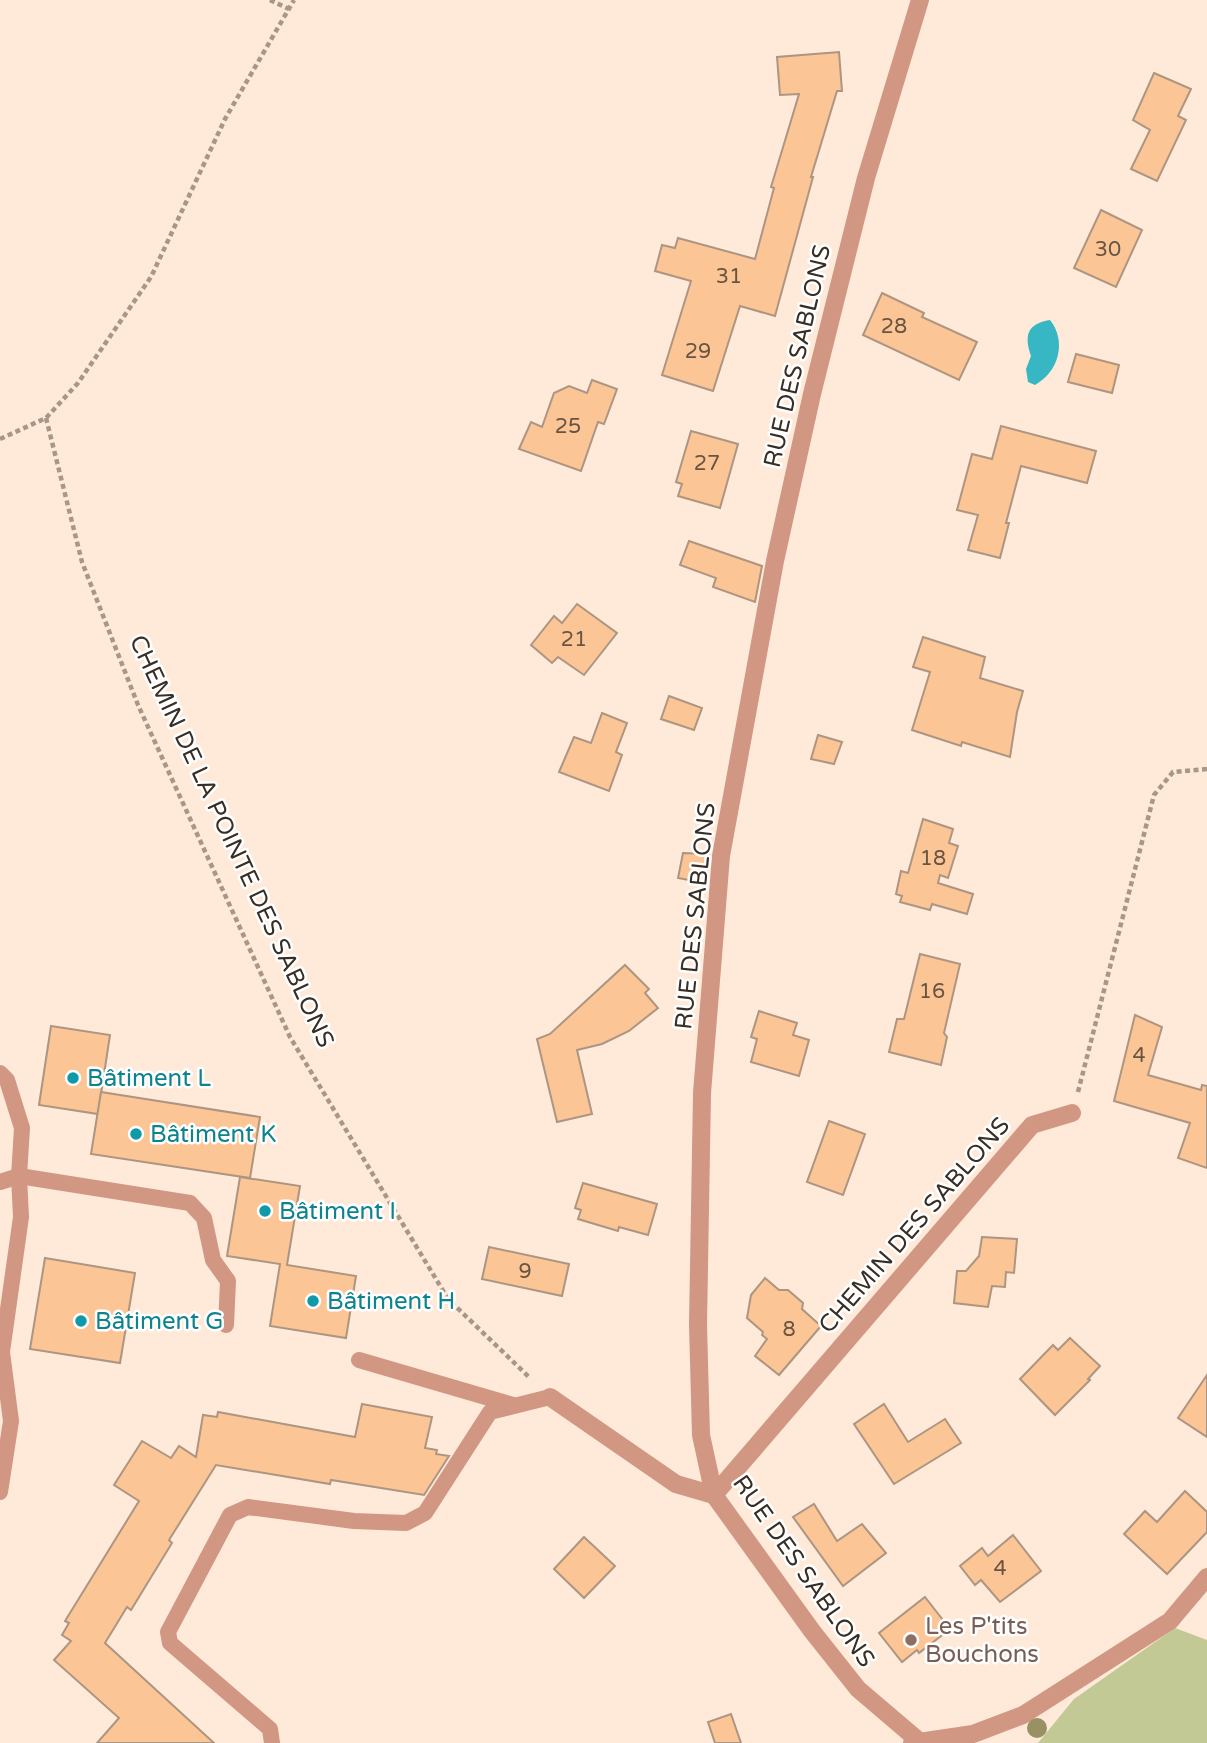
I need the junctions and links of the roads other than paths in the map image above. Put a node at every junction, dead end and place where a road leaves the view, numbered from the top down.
1 (920, 0) edge
2 (0, 1073) edge
3 (1072, 1113) road end
4 (19, 1177) junction
5 (0, 1182) edge
6 (226, 1325) dead end
7 (359, 1360) dead end
8 (550, 1397) joint
9 (513, 1405) junction
10 (0, 1492) edge
11 (714, 1495) junction
12 (1207, 1577) edge
13 (977, 1738) edge
14 (915, 1742) edge
15 (272, 1743) edge

1 - 11 street, RUE DES SABLONS
2 - 4 lane
3 - 11 street, CHEMIN DES SABLONS
4 - 5 lane
4 - 6 lane
4 - 10 lane
7 - 9 lane
8 - 9 lane
8 - 11 street
9 - 15 lane
11 - 14 street, RUE DES SABLONS
12 - 13 street
13 - 14 street

